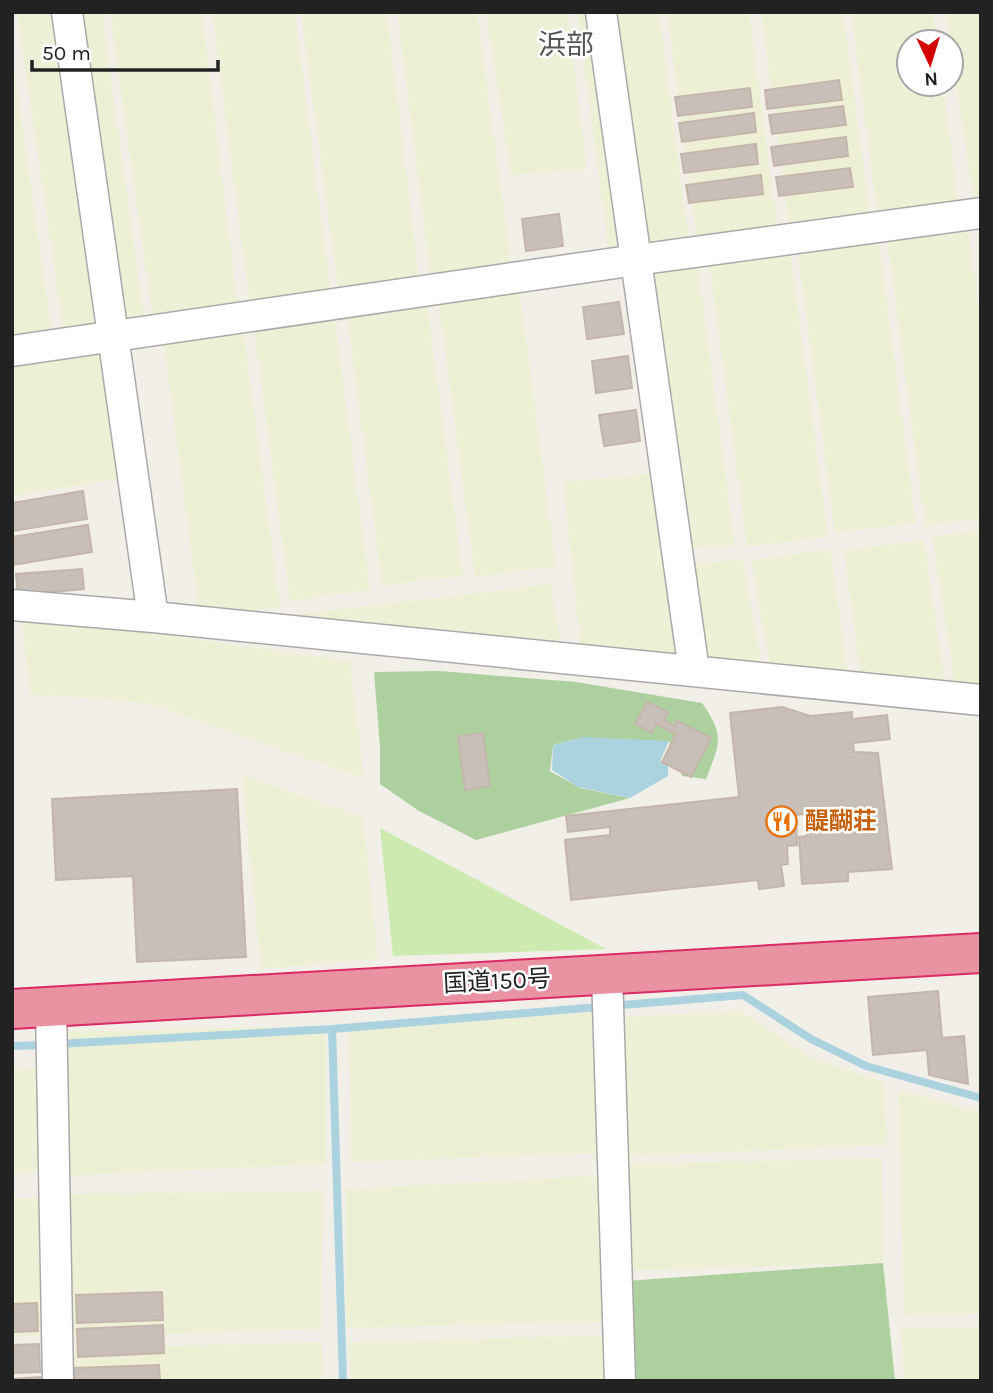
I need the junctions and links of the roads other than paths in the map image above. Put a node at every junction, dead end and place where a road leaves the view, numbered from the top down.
1 (67, 12) edge
2 (601, 12) edge
3 (981, 213) edge
4 (636, 260) junction
5 (114, 335) junction
6 (12, 351) edge
7 (12, 605) edge
8 (153, 617) junction
9 (694, 671) junction
10 (981, 700) edge
11 (981, 953) edge
12 (607, 974) junction
13 (51, 1007) junction
14 (12, 1009) edge
15 (58, 1381) edge
16 (620, 1381) edge

1 - 5 street
2 - 4 street
3 - 4 street
4 - 5 street
4 - 9 street
5 - 6 street
5 - 8 street
7 - 8 street
8 - 9 street
9 - 10 street
11 - 12 highway, 国道150号
12 - 13 highway, 国道150号
12 - 16 street
13 - 14 highway, 国道150号
13 - 15 street

